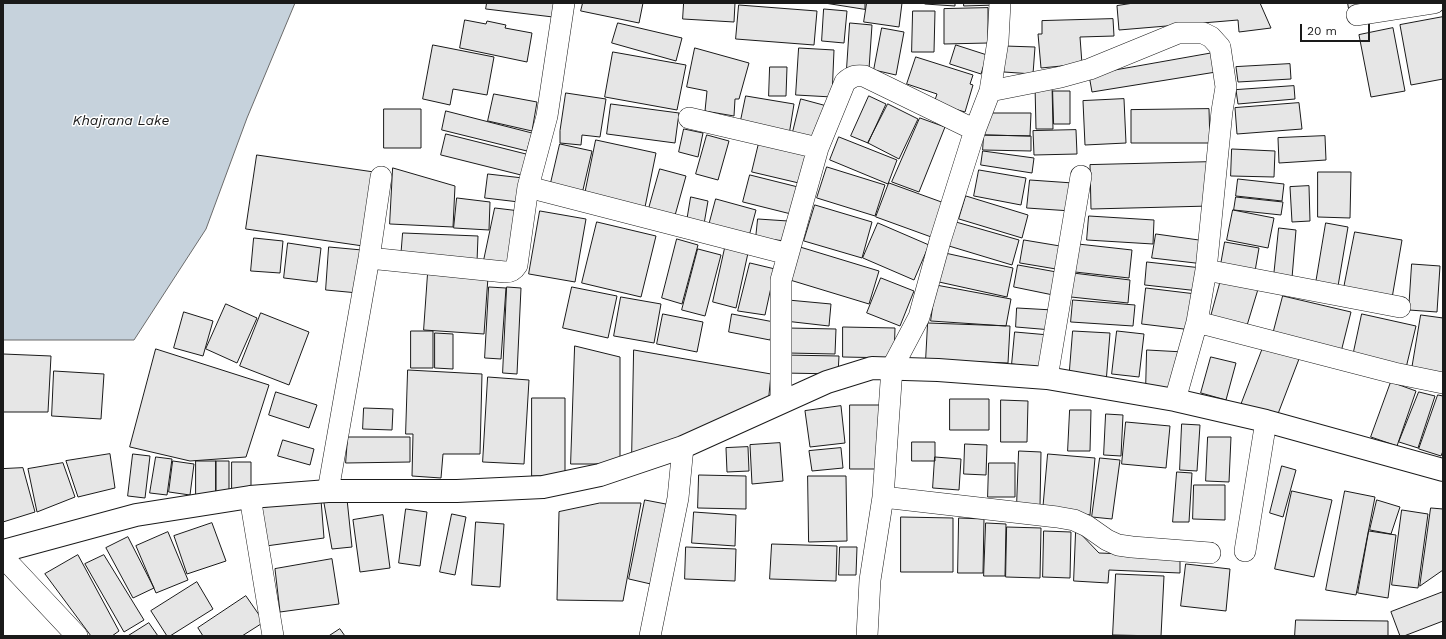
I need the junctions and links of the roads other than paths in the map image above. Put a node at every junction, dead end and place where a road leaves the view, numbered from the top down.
1 (564, 3) edge
2 (1000, 3) edge
3 (1434, 3) edge
4 (1357, 15) dead end
5 (990, 91) junction
6 (689, 118) dead end
7 (975, 130) junction
8 (818, 148) junction
9 (1081, 176) dead end
10 (381, 177) dead end
11 (528, 187) junction
12 (788, 254) junction
13 (369, 258) junction
14 (1206, 270) junction
15 (1400, 307) dead end
16 (1197, 322) junction
17 (892, 368) junction
18 (1047, 378) junction
19 (1443, 383) edge
20 (1174, 400) junction
21 (781, 402) junction
22 (1266, 421) junction
23 (683, 447) junction
24 (1443, 470) edge
25 (328, 491) junction
26 (883, 496) junction
27 (250, 497) junction
28 (3, 551) edge
29 (1245, 551) dead end
30 (1210, 553) dead end
31 (3, 557) edge
32 (77, 636) edge
33 (273, 636) edge
34 (650, 636) edge
35 (867, 636) edge

1 - 11 street
2 - 5 street
3 - 4 street
5 - 7 street
5 - 14 street
6 - 8 street
7 - 8 street
7 - 17 street
8 - 12 street
9 - 18 street
10 - 13 street
11 - 12 street
11 - 13 street
12 - 21 street
13 - 25 street
14 - 15 street
14 - 16 street
16 - 19 street
16 - 20 street
17 - 18 main road
17 - 21 main road
17 - 26 street
18 - 20 main road
20 - 22 main road
21 - 23 main road
22 - 24 main road
22 - 29 street
23 - 25 main road
23 - 34 street
25 - 27 main road
26 - 30 street
26 - 35 street
27 - 28 main road
27 - 33 street
31 - 32 street

